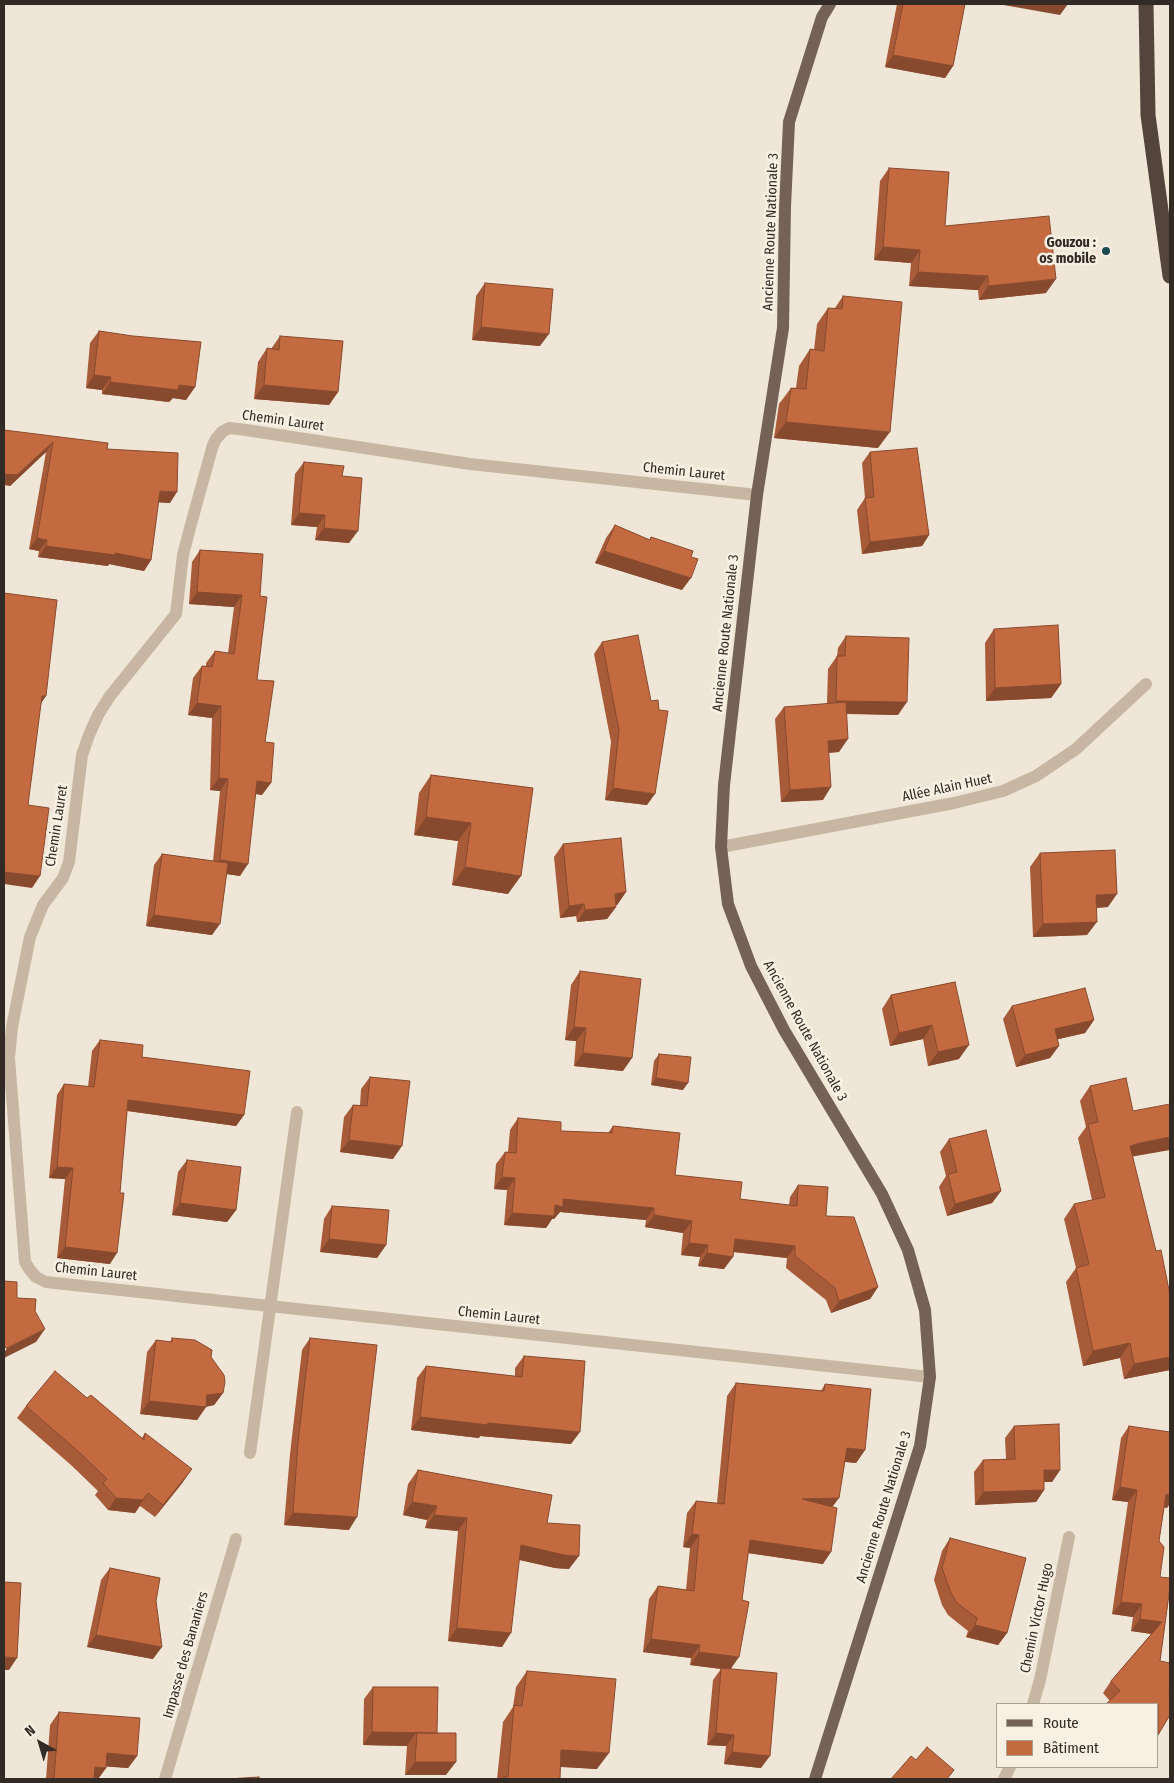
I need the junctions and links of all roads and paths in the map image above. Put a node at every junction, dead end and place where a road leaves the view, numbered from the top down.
1 (830, 4) edge
2 (1146, 4) edge
3 (1170, 276) edge
4 (757, 495) junction
5 (1146, 684) dead end
6 (721, 848) junction
7 (297, 1112) dead end
8 (271, 1306) junction
9 (930, 1377) junction
10 (250, 1453) dead end
11 (1069, 1536) dead end
12 (236, 1539) dead end
13 (1033, 1703) edge
14 (165, 1779) edge
15 (816, 1779) edge

1 - 4 main road, Ancienne Route Nationale 3
2 - 3 highway
4 - 6 main road, Ancienne Route Nationale 3
4 - 8 street, Chemin Lauret
5 - 6 street, Allée Alain Huet
6 - 9 main road, Ancienne Route Nationale 3
7 - 8 street
8 - 9 street, Chemin Lauret
8 - 10 street
9 - 15 main road, Ancienne Route Nationale 3
11 - 13 street, Chemin Victor Hugo
12 - 14 street, Impasse des Bananiers

